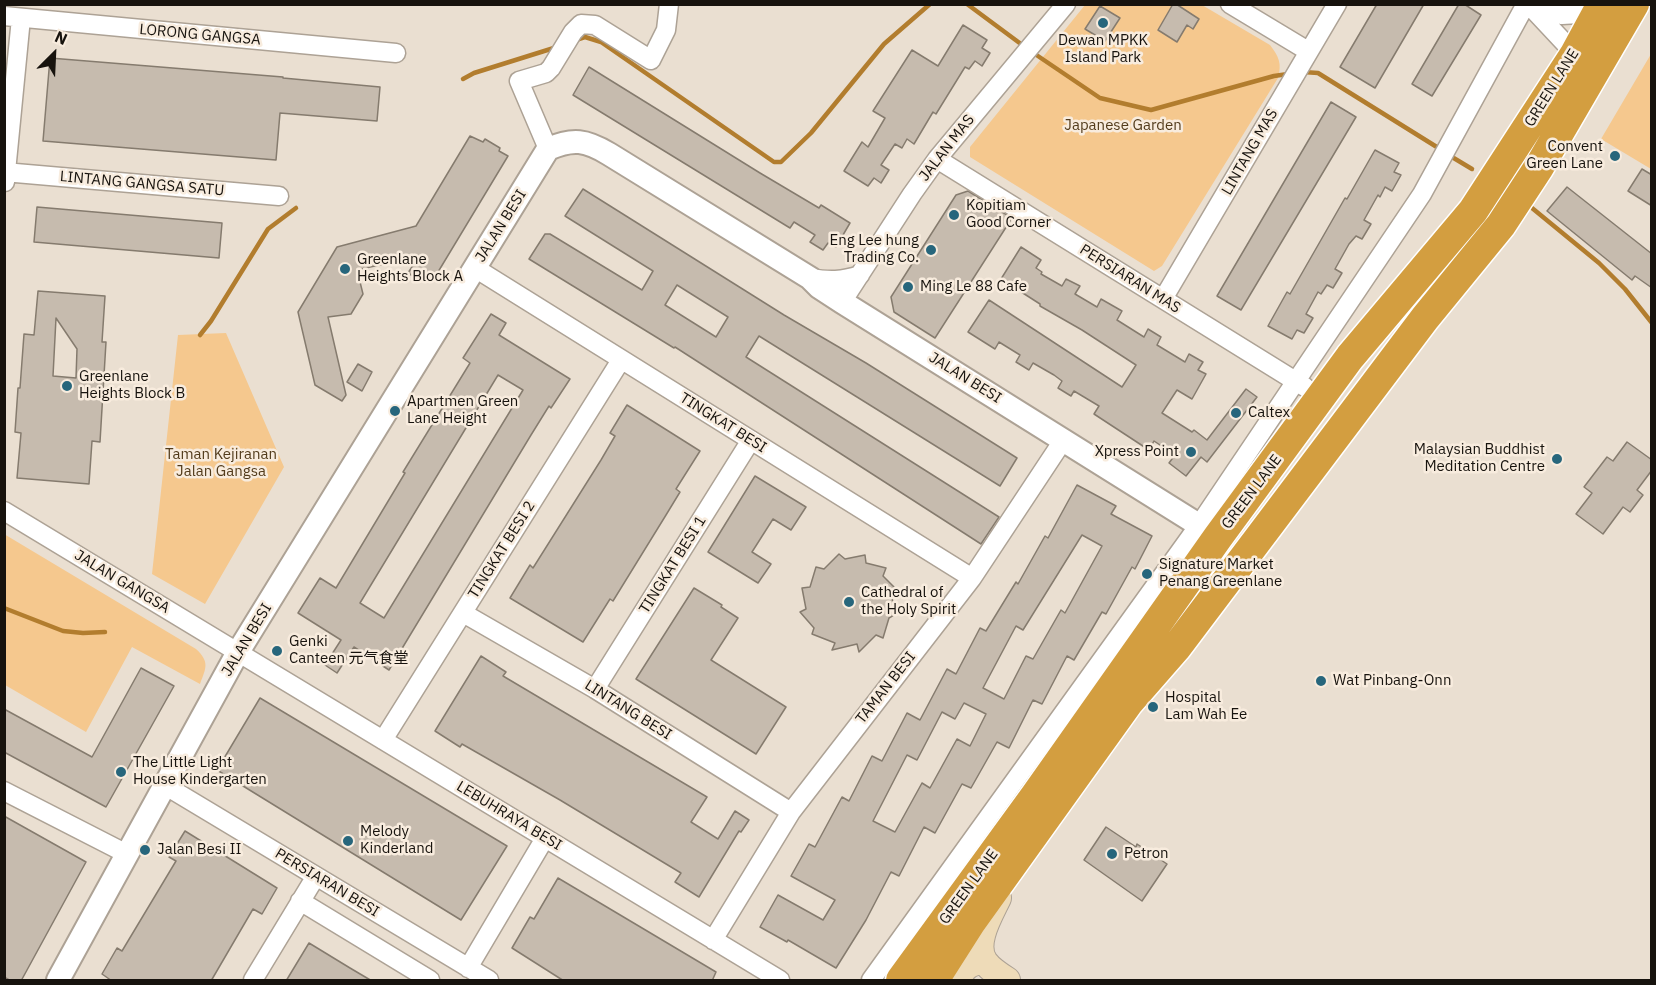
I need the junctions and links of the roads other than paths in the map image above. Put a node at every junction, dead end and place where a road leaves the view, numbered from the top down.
1 (669, 4) edge
2 (1066, 4) edge
3 (1230, 4) edge
4 (1337, 4) edge
5 (1529, 4) edge
6 (1634, 4) edge
7 (1600, 9) edge
8 (13, 17) edge
9 (1308, 51) junction
10 (396, 53) dead end
11 (1575, 54) junction
12 (548, 149) junction
13 (937, 159) junction
14 (5, 176) edge
15 (279, 196) dead end
16 (475, 268) junction
17 (860, 275) junction
18 (810, 278) junction
19 (1163, 299) junction
20 (842, 302) junction
21 (621, 360) junction
22 (1383, 375) junction
23 (1297, 382) junction
24 (1322, 397) junction
25 (1064, 439) junction
26 (751, 440) junction
27 (4, 511) edge
28 (1209, 531) junction
29 (972, 578) junction
30 (463, 613) junction
31 (238, 652) junction
32 (595, 689) junction
33 (383, 740) junction
34 (166, 786) junction
35 (4, 791) edge
36 (791, 812) junction
37 (545, 838) junction
38 (127, 855) junction
39 (1010, 870) junction
40 (316, 876) junction
41 (300, 901) junction
42 (713, 940) junction
43 (983, 961) junction
44 (468, 968) junction
45 (58, 981) edge
46 (253, 981) edge
47 (430, 981) edge
48 (489, 981) edge
49 (780, 981) edge
50 (871, 981) edge
51 (901, 981) edge
52 (934, 981) edge
53 (957, 981) edge
54 (1007, 981) edge

1 - 12 street
2 - 13 street, JALAN MAS
3 - 9 street
4 - 9 street, LINTANG MAS
5 - 7 street
5 - 11 street
5 - 23 street
6 - 22 highway, GREEN LANE
7 - 11 highway, GREEN LANE
8 - 10 street, LORONG GANGSA
8 - 14 street
9 - 19 street, LINTANG MAS
11 - 24 highway, GREEN LANE
12 - 16 street, JALAN BESI
12 - 18 street, JALAN BESI
13 - 17 street, JALAN MAS
13 - 19 street, PERSIARAN MAS
14 - 15 street, LINTANG GANGSA SATU
16 - 21 street, TINGKAT BESI
16 - 31 street, JALAN BESI
17 - 18 street
17 - 20 street, JALAN MAS
18 - 20 street, JALAN BESI
19 - 23 street, PERSIARAN MAS
20 - 25 street, JALAN BESI
21 - 26 street, TINGKAT BESI
21 - 30 street, TINGKAT BESI 2
22 - 28 highway
22 - 39 highway, GREEN LANE
23 - 24 street, PERSIARAN MAS
23 - 28 street
24 - 28 highway, GREEN LANE
25 - 28 street, JALAN BESI
25 - 29 street, TAMAN BESI
26 - 29 street, TINGKAT BESI
26 - 32 street, TINGKAT BESI 1
27 - 31 street, JALAN GANGSA
28 - 50 street
28 - 51 highway, GREEN LANE
29 - 36 street, TAMAN BESI
30 - 32 street, LINTANG BESI
30 - 33 street, TINGKAT BESI 2
31 - 33 street, LEBUHRAYA BESI
31 - 34 street, JALAN BESI
32 - 36 street, LINTANG BESI
33 - 37 street, LEBUHRAYA BESI
34 - 38 street, JALAN BESI
34 - 40 street, PERSIARAN BESI
35 - 38 street
36 - 42 street, TAMAN BESI
37 - 42 street, LEBUHRAYA BESI
37 - 44 street
38 - 45 street, JALAN BESI
39 - 43 main road
39 - 52 highway, GREEN LANE
40 - 41 street
40 - 44 street, PERSIARAN BESI
41 - 46 street
41 - 47 street
42 - 49 street, LEBUHRAYA BESI
43 - 53 main road
43 - 54 main road
44 - 48 street, PERSIARAN BESI

